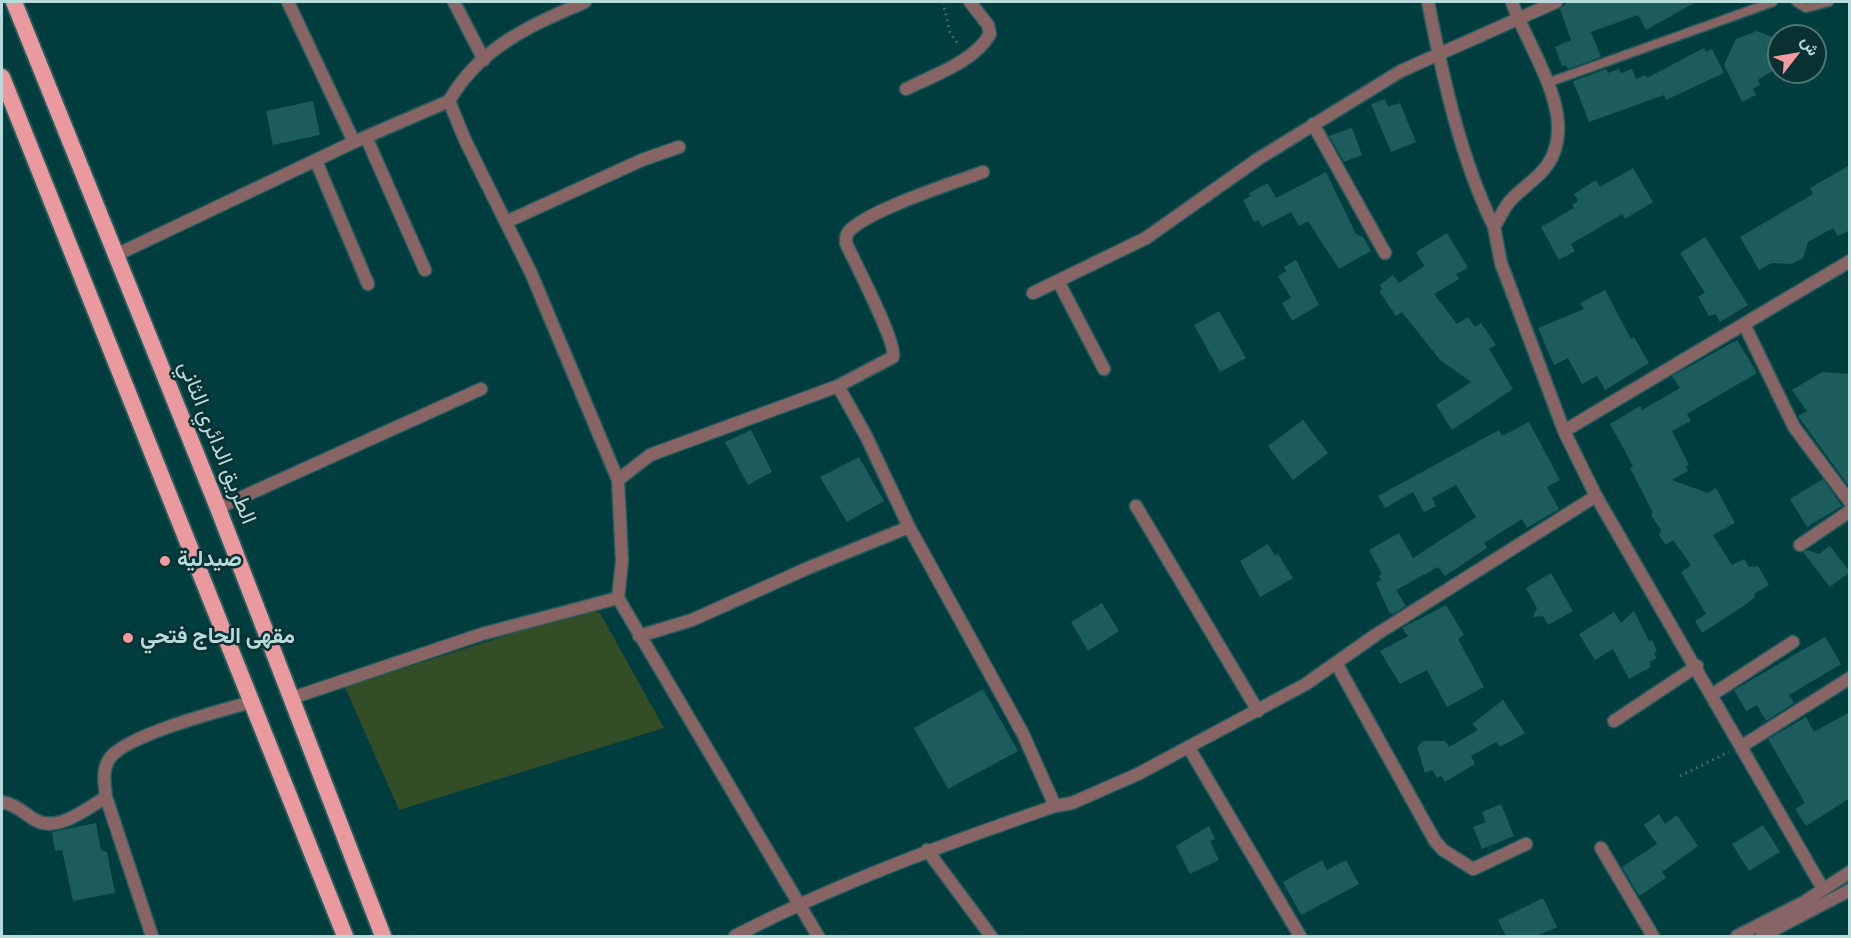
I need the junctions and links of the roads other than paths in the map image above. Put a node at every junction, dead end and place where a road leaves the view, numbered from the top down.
1 (14, 2) edge
2 (288, 2) edge
3 (454, 2) edge
4 (970, 2) edge
5 (1428, 2) edge
6 (1512, 2) edge
7 (1556, 2) edge
8 (1773, 2) edge
9 (1796, 2) edge
10 (1829, 2) edge
11 (579, 3) edge
12 (1517, 17) junction
13 (1438, 55) junction
14 (484, 60) junction
15 (2, 77) edge
16 (1547, 83) junction
17 (906, 89) dead end
18 (449, 101) junction
19 (1313, 124) junction
20 (360, 139) junction
21 (679, 147) dead end
22 (316, 161) junction
23 (983, 172) dead end
24 (506, 222) junction
25 (1494, 227) junction
26 (1385, 253) dead end
27 (116, 255) junction
28 (1850, 261) edge
29 (425, 270) dead end
30 (1058, 281) junction
31 (368, 284) dead end
32 (1033, 293) dead end
33 (1744, 324) junction
34 (1104, 369) dead end
35 (838, 386) junction
36 (481, 389) dead end
37 (1564, 431) junction
38 (618, 480) junction
39 (1596, 496) junction
40 (1850, 502) edge
41 (1136, 506) dead end
42 (218, 508) junction
43 (1850, 511) edge
44 (909, 527) junction
45 (1800, 545) dead end
46 (618, 598) junction
47 (639, 636) junction
48 (1793, 642) dead end
49 (1336, 663) junction
50 (1696, 666) junction
51 (1850, 678) edge
52 (1713, 694) junction
53 (292, 698) junction
54 (250, 702) junction
55 (1258, 711) junction
56 (1614, 721) dead end
57 (1742, 746) junction
58 (1189, 748) junction
59 (106, 797) junction
60 (2, 802) edge
61 (1055, 806) junction
62 (1526, 844) dead end
63 (1601, 848) dead end
64 (927, 850) junction
65 (1850, 872) edge
66 (1823, 889) junction
67 (1850, 890) edge
68 (797, 904) junction
69 (152, 936) edge
70 (345, 936) edge
71 (383, 936) edge
72 (735, 936) edge
73 (818, 936) edge
74 (991, 936) edge
75 (1300, 936) edge
76 (1653, 936) edge
77 (1737, 936) edge
78 (1762, 936) edge

1 - 27 highway, الطريق الدائري الثاني
2 - 20 street
3 - 14 street
4 - 17 street
5 - 13 street
6 - 12 street
7 - 12 street
8 - 16 lane
9 - 10 lane
11 - 14 street
12 - 13 street
12 - 16 street
13 - 19 street
13 - 25 street
14 - 18 street
15 - 54 highway
16 - 25 street
18 - 20 street
18 - 24 street
19 - 26 street
19 - 30 street
20 - 22 street
20 - 29 street
21 - 24 street
22 - 27 street
22 - 31 street
23 - 35 street
24 - 38 street
25 - 37 street
27 - 42 highway, الطريق الدائري الثاني
28 - 33 street
30 - 32 street
30 - 34 street
33 - 37 street
33 - 40 street
35 - 38 street
35 - 44 street
36 - 42 street
37 - 39 street
38 - 46 street
39 - 49 street
39 - 50 street
41 - 55 street
42 - 53 highway, الطريق الدائري الثاني
43 - 45 street
44 - 47 street
44 - 61 street
46 - 47 street
46 - 53 street
47 - 68 street
48 - 52 street
49 - 55 street
49 - 62 street
50 - 52 street
50 - 56 street
51 - 57 street
52 - 57 street
53 - 71 highway, الطريق الدائري الثاني
54 - 59 street
54 - 70 highway
55 - 58 street
57 - 66 street
58 - 61 street
58 - 75 street
59 - 60 street
59 - 69 street
61 - 64 street
63 - 76 street
64 - 68 street
64 - 74 street
65 - 66 street
66 - 77 street
67 - 78 street
68 - 72 street
68 - 73 street

